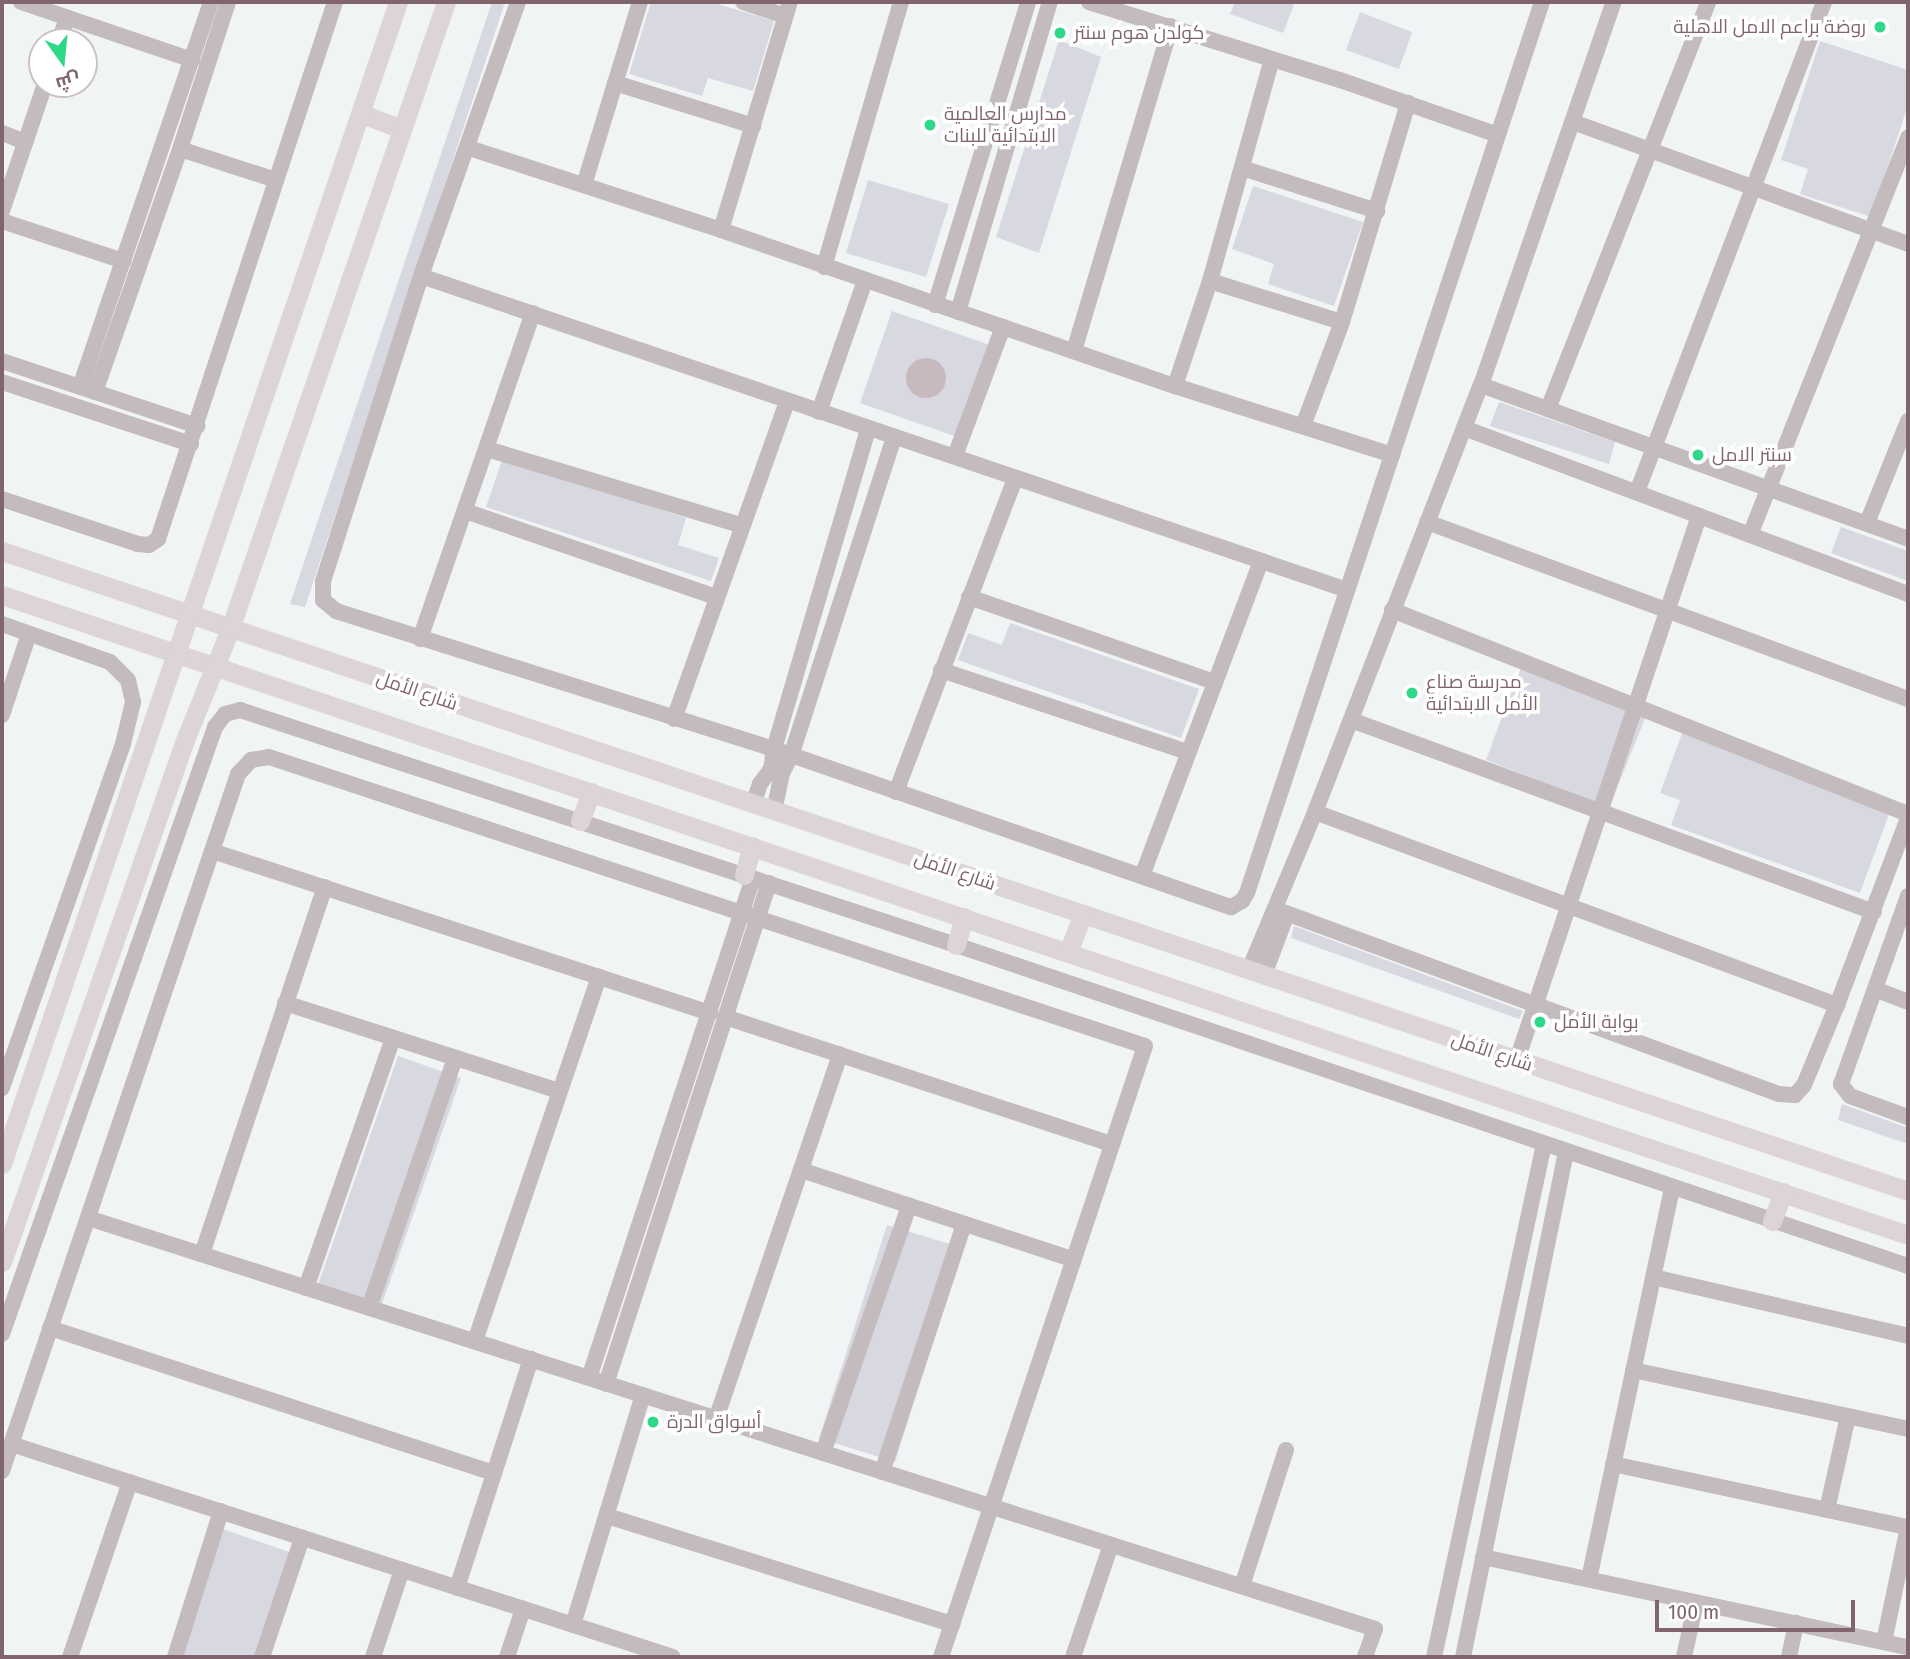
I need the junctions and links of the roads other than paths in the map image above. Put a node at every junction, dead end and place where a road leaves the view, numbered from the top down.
1 (21, 2) edge
2 (211, 2) edge
3 (228, 2) edge
4 (335, 2) edge
5 (398, 2) edge
6 (446, 2) edge
7 (518, 2) edge
8 (640, 2) edge
9 (743, 2) edge
10 (901, 2) edge
11 (1028, 2) edge
12 (1050, 2) edge
13 (1090, 2) edge
14 (1541, 2) edge
15 (1614, 2) edge
16 (1708, 2) edge
17 (1824, 2) edge
18 (787, 9) edge
19 (67, 17) junction
20 (1171, 26) junction
21 (63, 28) edge
22 (1272, 59) junction
23 (192, 60) junction
24 (615, 83) junction
25 (40, 98) edge
26 (1408, 103) junction
27 (362, 114) junction
28 (1573, 122) junction
29 (754, 126) junction
30 (402, 128) junction
31 (2, 133) edge
32 (1498, 135) junction
33 (1908, 137) edge
34 (25, 142) junction
35 (469, 148) junction
36 (180, 149) junction
37 (1649, 150) junction
38 (1242, 169) junction
39 (276, 180) junction
40 (584, 185) junction
41 (1752, 188) junction
42 (2, 211) edge
43 (1377, 211) junction
44 (2, 220) edge
45 (721, 230) junction
46 (1871, 231) junction
47 (1908, 244) edge
48 (124, 261) junction
49 (824, 267) junction
50 (421, 276) junction
51 (865, 281) junction
52 (1210, 281) junction
53 (935, 305) junction
54 (958, 312) junction
55 (533, 313) junction
56 (1342, 322) junction
57 (1003, 327) junction
58 (1074, 351) junction
59 (2, 361) edge
60 (2, 382) edge
61 (1481, 385) junction
62 (1175, 386) junction
63 (87, 390) junction
64 (787, 402) junction
65 (1548, 409) junction
66 (819, 412) junction
67 (1908, 421) edge
68 (197, 426) junction
69 (1303, 426) junction
70 (1464, 428) junction
71 (868, 429) junction
72 (894, 438) junction
73 (191, 444) junction
74 (1654, 447) junction
75 (486, 449) junction
76 (1392, 455) junction
77 (955, 456) junction
78 (1015, 479) junction
79 (1769, 489) junction
80 (1637, 492) junction
81 (2, 499) edge
82 (465, 511) junction
83 (1699, 516) junction
84 (1427, 522) junction
85 (1867, 523) junction
86 (743, 526) junction
87 (1751, 535) junction
88 (1908, 539) edge
89 (2, 551) edge
90 (1261, 561) junction
91 (1347, 590) junction
92 (1908, 594) edge
93 (2, 595) edge
94 (716, 597) junction
95 (969, 597) junction
96 (1392, 610) junction
97 (1667, 611) junction
98 (191, 614) junction
99 (2, 624) edge
100 (230, 629) junction
101 (29, 634) junction
102 (420, 639) junction
103 (178, 653) junction
104 (215, 666) junction
105 (941, 670) junction
106 (1214, 682) junction
107 (1908, 699) edge
108 (1636, 706) junction
109 (2, 715) edge
110 (674, 719) junction
111 (1351, 720) junction
112 (774, 749) junction
113 (1187, 752) junction
114 (791, 756) junction
115 (591, 792) junction
116 (896, 792) junction
117 (753, 804) junction
118 (774, 811) junction
119 (1600, 811) junction
120 (1315, 812) junction
121 (1908, 816) edge
122 (580, 821) junction
123 (752, 846) junction
124 (212, 851) junction
125 (1142, 876) junction
126 (755, 879) junction
127 (325, 887) junction
128 (1908, 896) edge
129 (1569, 905) junction
130 (1281, 912) junction
131 (1874, 912) junction
132 (1083, 914) junction
133 (750, 916) junction
134 (964, 917) junction
135 (956, 945) junction
136 (1068, 952) junction
137 (1256, 972) junction
138 (599, 977) junction
139 (1877, 989) junction
140 (1908, 1002) edge
141 (285, 1003) junction
142 (1536, 1003) junction
143 (1837, 1005) junction
144 (717, 1015) junction
145 (393, 1038) junction
146 (840, 1055) junction
147 (455, 1058) junction
148 (1517, 1060) junction
149 (2, 1088) edge
150 (559, 1091) junction
151 (1908, 1117) edge
152 (1112, 1144) junction
153 (1544, 1144) junction
154 (1566, 1152) junction
155 (2, 1164) edge
156 (801, 1170) junction
157 (1672, 1187) junction
158 (1908, 1191) edge
159 (1783, 1192) junction
160 (909, 1206) junction
161 (88, 1218) junction
162 (1772, 1221) junction
163 (964, 1224) junction
164 (1908, 1235) edge
165 (202, 1254) junction
166 (1074, 1260) junction
167 (2, 1262) edge
168 (1908, 1266) edge
169 (1653, 1277) junction
170 (306, 1288) junction
171 (369, 1308) junction
172 (50, 1328) junction
173 (2, 1334) edge
174 (1908, 1336) edge
175 (475, 1341) junction
176 (531, 1359) junction
177 (1633, 1370) junction
178 (589, 1378) junction
179 (606, 1384) junction
180 (643, 1395) junction
181 (1849, 1416) junction
182 (716, 1419) junction
183 (1908, 1429) edge
184 (11, 1444) junction
185 (1286, 1450) dead end
186 (823, 1453) junction
187 (1613, 1464) junction
188 (2, 1471) edge
189 (882, 1472) junction
190 (494, 1473) junction
191 (130, 1482) junction
192 (991, 1507) junction
193 (1827, 1510) junction
194 (220, 1511) junction
195 (607, 1516) junction
196 (1908, 1527) edge
197 (302, 1538) junction
198 (1111, 1545) junction
199 (1483, 1557) junction
200 (402, 1570) junction
201 (1589, 1579) junction
202 (1242, 1587) junction
203 (457, 1588) junction
204 (1696, 1602) junction
205 (523, 1609) junction
206 (1796, 1623) junction
207 (952, 1624) junction
208 (573, 1625) junction
209 (1884, 1642) junction
210 (1908, 1647) edge
211 (637, 1652) edge
212 (70, 1657) edge
213 (175, 1657) edge
214 (262, 1657) edge
215 (373, 1657) edge
216 (507, 1657) edge
217 (673, 1657) edge
218 (941, 1657) edge
219 (1073, 1657) edge
220 (1365, 1657) edge
221 (1434, 1657) edge
222 (1463, 1657) edge
223 (1684, 1657) edge
224 (1789, 1657) edge

1 - 19 street
2 - 23 street
3 - 36 street
4 - 39 street
5 - 27 main road
6 - 30 main road
7 - 35 street
8 - 24 street
9 - 18 street
10 - 49 street
11 - 53 street
12 - 54 street
13 - 20 street
14 - 32 street
15 - 28 street
16 - 37 street
17 - 41 street
18 - 29 street
19 - 21 street
19 - 23 street
20 - 22 street
20 - 58 street
22 - 26 street
22 - 38 street
23 - 48 street
24 - 29 street
24 - 40 street
25 - 34 street
26 - 32 street
26 - 43 street
27 - 30 main road
27 - 98 main road
28 - 37 street
28 - 61 street
29 - 45 street
30 - 100 main road
31 - 34 street
32 - 76 street
33 - 46 street
34 - 42 street
35 - 40 street
35 - 50 street
36 - 39 street
36 - 63 street
37 - 41 street
37 - 65 street
38 - 43 street
38 - 52 street
39 - 68 street
40 - 45 street
41 - 46 street
41 - 74 street
43 - 56 street
44 - 48 street
45 - 49 street
46 - 47 street
46 - 79 street
48 - 63 street
49 - 51 street
50 - 55 street
50 - 102 street
51 - 53 street
51 - 66 street
52 - 56 street
52 - 62 street
53 - 54 street
54 - 57 street
55 - 64 street
55 - 75 street
56 - 69 street
57 - 58 street
57 - 77 street
58 - 62 street
59 - 63 street
60 - 73 street
61 - 65 street
61 - 70 street
62 - 69 street
63 - 68 street
64 - 66 street
64 - 86 street
65 - 74 street
66 - 71 street
67 - 85 street
68 - 73 street
69 - 76 street
70 - 80 street
70 - 84 street
71 - 72 street
71 - 112 street
72 - 77 street
72 - 114 street
73 - 81 street
74 - 79 street
74 - 80 street
75 - 82 street
75 - 86 street
76 - 91 street
77 - 78 street
78 - 90 street
78 - 95 street
79 - 85 street
79 - 87 street
80 - 83 street
82 - 94 street
82 - 102 street
83 - 87 street
83 - 97 street
84 - 96 street
84 - 97 street
85 - 88 street
86 - 94 street
87 - 92 street
89 - 98 main road, شارع الأمل
90 - 91 street
90 - 106 street
91 - 125 street
93 - 103 main road, شارع الأمل
94 - 110 street
95 - 105 street
95 - 106 street
96 - 108 street
96 - 111 street
97 - 107 street
97 - 108 street
98 - 100 main road, شارع الأمل
98 - 103 main road
99 - 101 street
100 - 104 main road
100 - 117 main road, شارع الأمل
101 - 109 street
101 - 149 street
102 - 110 street
103 - 104 main road, شارع الأمل
103 - 155 main road
104 - 115 main road, شارع الأمل
104 - 167 main road
105 - 113 street
105 - 116 street
106 - 113 street
108 - 119 street
108 - 121 street
110 - 112 street
111 - 119 street
111 - 120 street
112 - 114 street
112 - 117 street
113 - 125 street
114 - 116 street
114 - 118 street
115 - 122 main road
115 - 123 main road, شارع الأمل
116 - 125 street
117 - 118 main road, شارع الأمل
118 - 132 main road, شارع الأمل
119 - 129 street
119 - 131 street
120 - 129 street
120 - 130 street
121 - 131 street
122 - 126 street
122 - 173 street
123 - 126 main road
123 - 134 main road, شارع الأمل
124 - 127 street
124 - 133 street
124 - 161 street
126 - 133 street
126 - 135 street
127 - 138 street
127 - 141 street
128 - 139 street
129 - 142 street
129 - 143 street
130 - 137 street
130 - 142 street
131 - 143 street
132 - 136 main road
132 - 137 main road, شارع الأمل
133 - 144 street
133 - 152 street
134 - 135 main road
134 - 136 main road, شارع الأمل
135 - 153 street
136 - 159 main road, شارع الأمل
137 - 148 main road, شارع الأمل
138 - 144 street
138 - 150 street
139 - 140 street
139 - 151 street
141 - 145 street
141 - 165 street
142 - 143 street
142 - 148 street
144 - 146 street
144 - 178 street
144 - 179 street
145 - 147 street
145 - 170 street
146 - 152 street
146 - 156 street
147 - 150 street
147 - 171 street
148 - 158 main road, شارع الأمل
150 - 175 street
152 - 166 street
153 - 154 street
153 - 221 street
154 - 157 street
154 - 199 street
156 - 160 street
156 - 182 street
157 - 162 street
157 - 169 street
159 - 162 main road
159 - 164 main road, شارع الأمل
160 - 163 street
160 - 186 street
161 - 165 street
161 - 172 street
162 - 168 street
163 - 166 street
163 - 189 street
165 - 170 street
166 - 192 street
169 - 174 street
169 - 177 street
170 - 171 street
171 - 175 street
172 - 184 street
172 - 190 street
175 - 176 street
176 - 178 street
176 - 190 street
177 - 181 street
177 - 187 street
178 - 179 street
179 - 180 street
180 - 182 street
180 - 195 street
181 - 183 street
181 - 193 street
182 - 186 street
184 - 188 street
184 - 191 street
185 - 202 street
186 - 189 street
187 - 193 street
187 - 201 street
189 - 192 street
190 - 203 street
191 - 194 street
191 - 212 street
192 - 198 street
192 - 207 street
193 - 196 street
194 - 197 street
194 - 213 street
195 - 207 street
195 - 208 street
196 - 209 street
197 - 200 street
197 - 214 street
198 - 202 street
198 - 219 street
199 - 201 street
199 - 222 street
200 - 203 street
200 - 215 street
201 - 204 street
202 - 220 street
203 - 205 street
204 - 206 street
204 - 223 street
205 - 208 street
205 - 216 street
206 - 209 street
206 - 224 street
207 - 218 street
208 - 211 street
209 - 210 street
211 - 217 street

